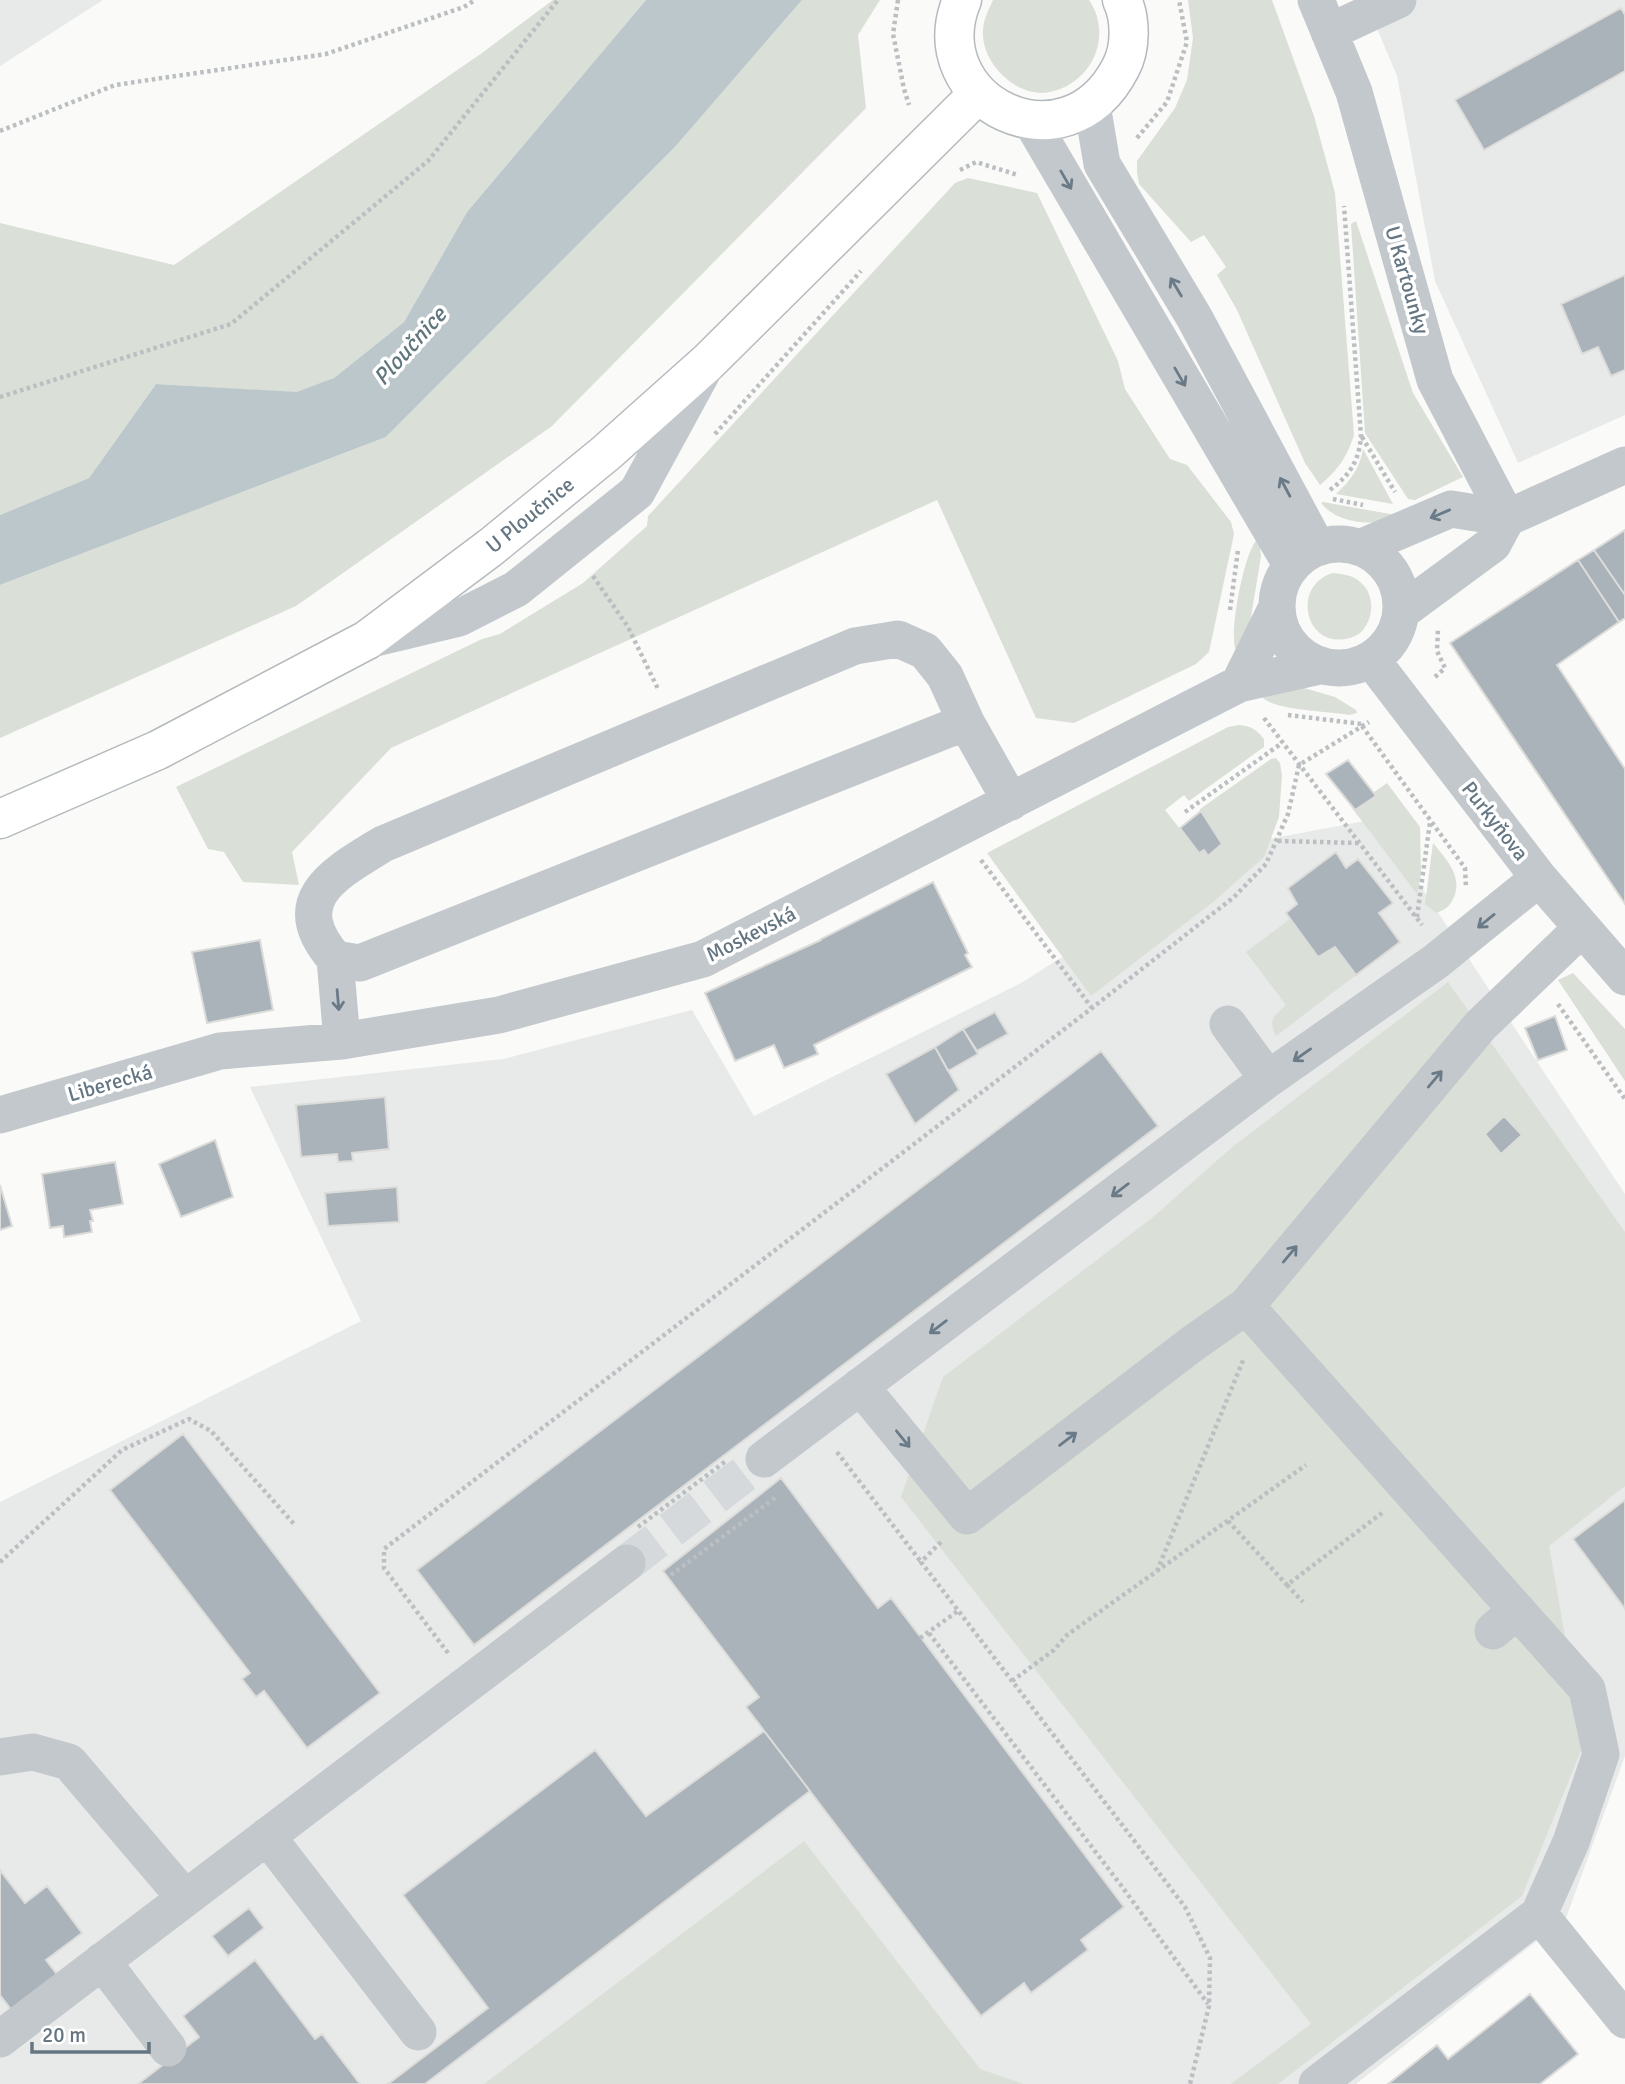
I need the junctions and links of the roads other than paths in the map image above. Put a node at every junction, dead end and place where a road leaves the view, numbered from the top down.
1 (962, 0) edge
2 (1122, 0) edge
3 (1398, 0) edge
4 (1323, 16) edge
5 (978, 94) junction
6 (1092, 105) junction
7 (1031, 121) junction
8 (1625, 465) edge
9 (1507, 519) junction
10 (1362, 547) junction
11 (1304, 556) junction
12 (1276, 607) junction
13 (1402, 611) junction
14 (1371, 659) junction
15 (1320, 666) junction
16 (1239, 684) junction
17 (966, 722) junction
18 (1011, 802) junction
19 (0, 818) edge
20 (1539, 877) junction
21 (1581, 929) junction
22 (335, 959) junction
23 (1625, 977) edge
24 (1228, 1024) dead end
25 (342, 1041) junction
26 (219, 1051) joint
27 (1268, 1079) junction
28 (0, 1115) edge
29 (1252, 1314) junction
30 (860, 1386) junction
31 (764, 1458) tunnel mouth
32 (627, 1563) tunnel mouth
33 (0, 1757) edge
34 (267, 1836) junction
35 (185, 1898) junction
36 (1539, 1914) junction
37 (102, 1961) junction
38 (1625, 2020) edge
39 (418, 2032) dead end
40 (0, 2039) edge
41 (168, 2048) dead end
42 (1317, 2084) edge

1 - 5 main road
2 - 6 main road
3 - 4 street, U Kartounky
4 - 9 street, U Kartounky
5 - 7 main road
5 - 19 main road, U Ploučnice
6 - 7 main road
11 -> 6 street
7 -> 11 street
8 - 9 street
9 -> 10 street
9 - 13 street
10 - 11 street
10 - 13 street
11 - 12 street
12 - 15 street
12 - 16 street
13 - 14 street
14 - 15 street
14 - 20 street, Purkyňova
15 - 16 street, Moskevská
16 - 18 street, Moskevská
17 - 18 street
17 - 22 street
17 - 22 street
18 - 25 street, Moskevská
20 - 21 street, Purkyňova
20 -> 27 street
21 - 23 street, Purkyňova
29 -> 21 street
22 -> 25 street
24 - 27 street
25 - 26 street, Moskevská
26 - 28 street, Liberecká
27 -> 30 street
30 -> 29 street
29 - 36 street
30 - 31 street
32 - 34 street
33 - 35 street
34 - 35 street
34 - 39 street
35 - 37 street
36 - 38 street
36 - 42 street
37 - 40 street
37 - 41 street

